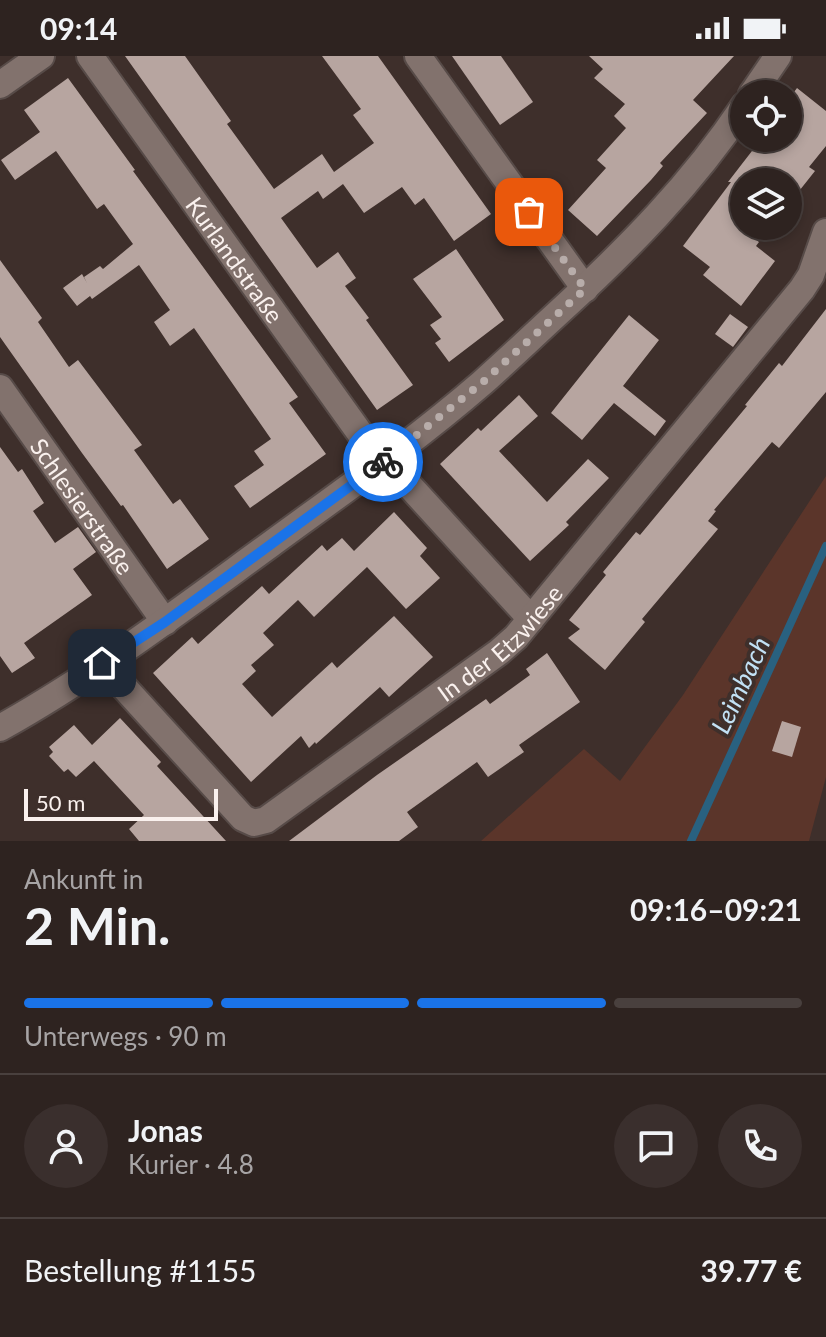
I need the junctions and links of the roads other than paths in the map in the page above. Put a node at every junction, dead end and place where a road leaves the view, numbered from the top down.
1 (41, 56) edge
2 (90, 56) edge
3 (418, 56) edge
4 (778, 56) edge
5 (762, 80) edge
6 (0, 85) edge
7 (730, 126) edge
8 (826, 232) edge
9 (585, 289) junction
10 (0, 388) edge
11 (384, 462) junction
12 (531, 619) junction
13 (165, 622) junction
14 (102, 663) junction
15 (0, 728) edge

1 - 6 street
2 - 11 street, Kurlandstraße
3 - 9 street
4 - 5 street
7 - 9 street
8 - 12 street, In der Etzwiese
9 - 11 street
10 - 13 street, Schlesierstraße
11 - 12 street, Kurlandstraße
11 - 13 street
12 - 14 street, In der Etzwiese
13 - 14 street
14 - 15 street

